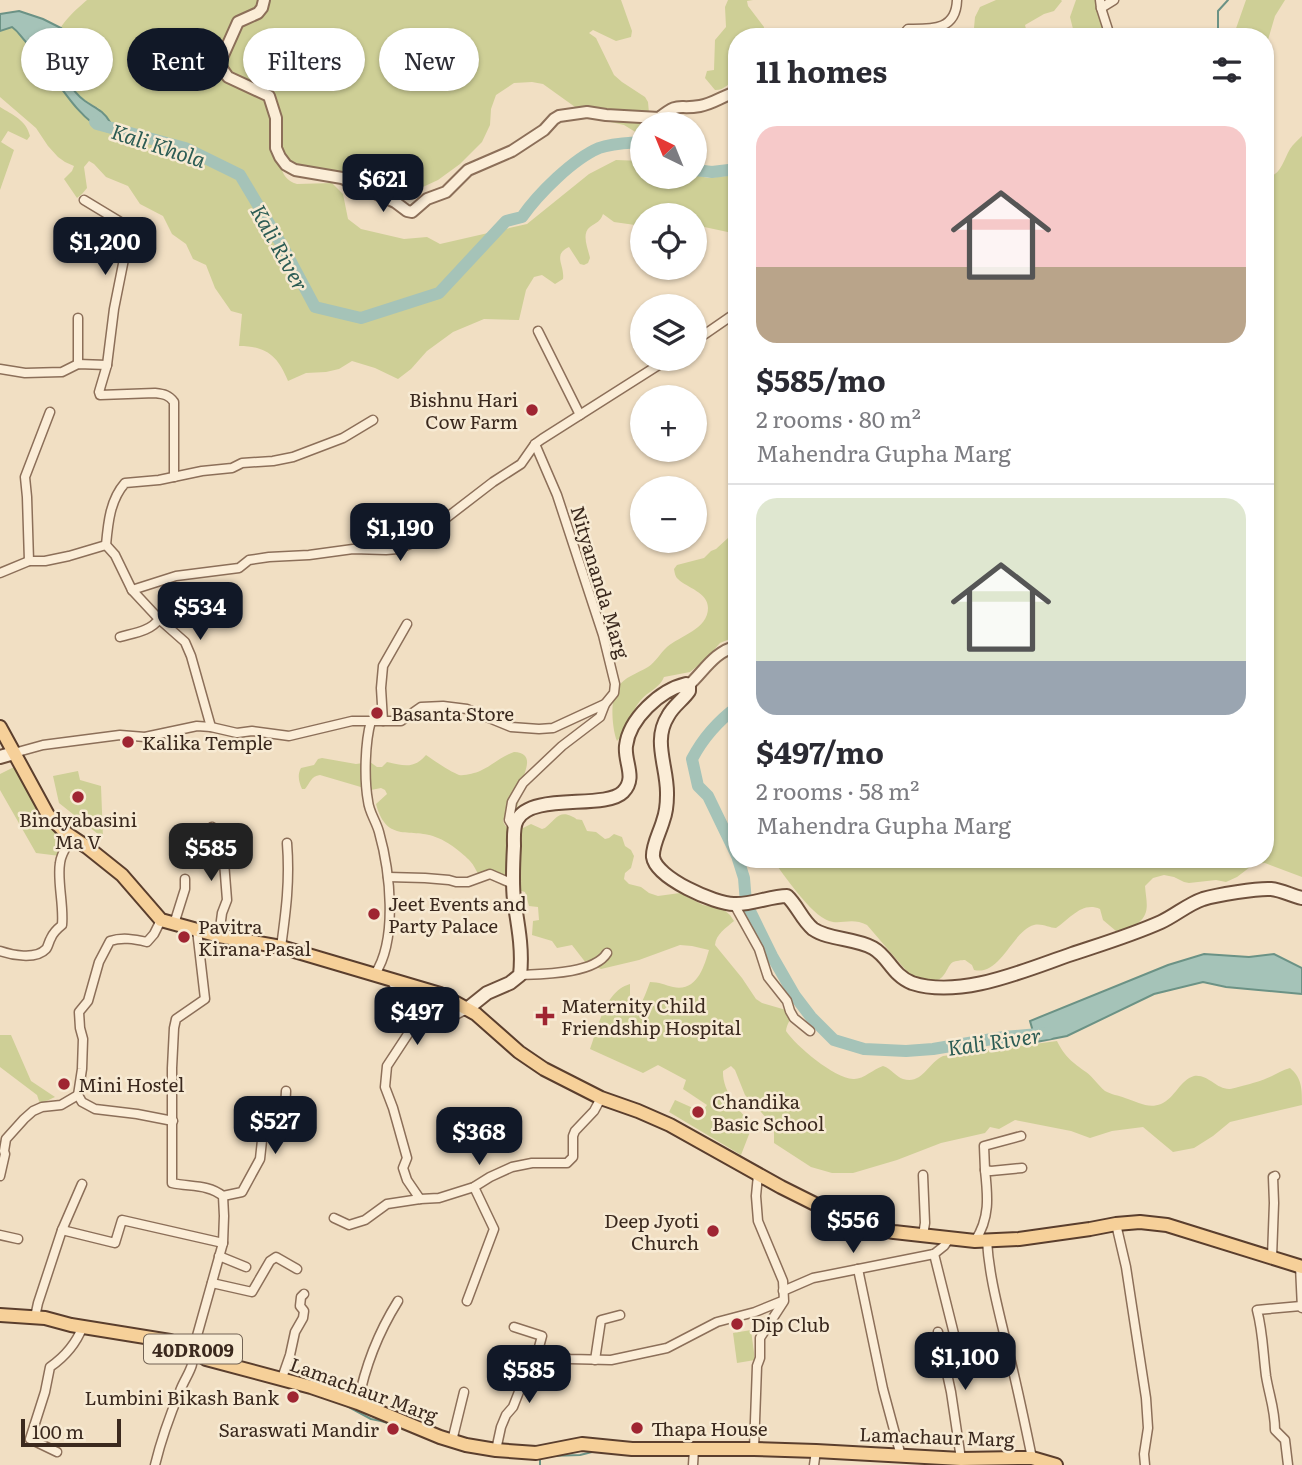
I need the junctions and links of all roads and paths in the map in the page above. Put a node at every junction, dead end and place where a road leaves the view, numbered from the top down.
1 (264, 0) edge
2 (957, 0) edge
3 (1114, 0) edge
4 (1101, 4) edge
5 (932, 28) edge
6 (1108, 28) edge
7 (728, 94) edge
8 (84, 200) dead end
9 (78, 318) dead end
10 (728, 318) edge
11 (538, 331) dead end
12 (707, 333) edge
13 (78, 364) junction
14 (107, 365) junction
15 (0, 369) edge
16 (649, 371) edge
17 (50, 412) dead end
18 (580, 415) junction
19 (373, 420) dead end
20 (535, 444) junction
21 (174, 477) junction
22 (106, 545) junction
23 (29, 561) junction
24 (0, 573) edge
25 (132, 590) junction
26 (159, 619) junction
27 (407, 624) dead end
28 (120, 637) dead end
29 (728, 648) edge
30 (689, 685) junction
31 (605, 705) junction
32 (371, 721) junction
33 (383, 721) junction
34 (0, 727) edge
35 (211, 727) junction
36 (14, 753) junction
37 (0, 757) edge
38 (515, 824) junction
39 (212, 827) dead end
40 (72, 837) junction
41 (287, 844) dead end
42 (388, 877) junction
43 (184, 879) dead end
44 (513, 884) junction
45 (1302, 898) edge
46 (738, 904) junction
47 (167, 921) junction
48 (197, 930) junction
49 (219, 936) junction
50 (281, 947) junction
51 (0, 951) edge
52 (607, 953) dead end
53 (375, 974) junction
54 (520, 975) junction
55 (391, 979) junction
56 (467, 1009) junction
57 (410, 1031) junction
58 (810, 1031) dead end
59 (286, 1091) dead end
60 (78, 1095) junction
61 (601, 1098) junction
62 (173, 1121) junction
63 (1021, 1136) dead end
64 (2, 1150) edge
65 (1022, 1168) dead end
66 (985, 1170) junction
67 (758, 1175) junction
68 (923, 1175) dead end
69 (0, 1176) edge
70 (1275, 1176) dead end
71 (82, 1184) dead end
72 (474, 1187) junction
73 (223, 1196) junction
74 (420, 1199) junction
75 (334, 1218) dead end
76 (1116, 1224) junction
77 (62, 1230) junction
78 (0, 1235) edge
79 (923, 1235) junction
80 (18, 1239) dead end
81 (949, 1239) junction
82 (981, 1241) junction
83 (223, 1243) junction
84 (934, 1254) junction
85 (219, 1256) junction
86 (1272, 1257) junction
87 (1301, 1266) edge
88 (246, 1267) dead end
89 (297, 1269) dead end
90 (859, 1269) junction
91 (212, 1283) junction
92 (783, 1291) junction
93 (304, 1294) dead end
94 (398, 1301) dead end
95 (467, 1301) dead end
96 (784, 1301) junction
97 (1302, 1308) edge
98 (0, 1315) edge
99 (620, 1315) dead end
100 (35, 1317) junction
101 (83, 1326) junction
102 (514, 1327) dead end
103 (938, 1332) dead end
104 (955, 1338) dead end
105 (193, 1350) junction
106 (537, 1354) junction
107 (595, 1360) junction
108 (282, 1378) junction
109 (464, 1392) dead end
110 (358, 1403) junction
111 (452, 1441) junction
112 (694, 1449) junction
113 (754, 1449) junction
114 (496, 1450) junction
115 (816, 1451) junction
116 (57, 1452) dead end
117 (901, 1456) junction
118 (1032, 1458) junction
119 (849, 1459) edge
120 (961, 1459) junction
121 (155, 1465) edge
122 (693, 1465) edge
123 (814, 1465) edge
124 (1056, 1465) edge
125 (1145, 1465) edge
126 (1288, 1465) edge

1 - 7 street
2 - 5 street
3 - 4 street
4 - 6 street
8 - 14 street
9 - 13 street
10 - 12 street
11 - 18 street
13 - 14 street
13 - 15 street
14 - 21 street
16 - 18 street
17 - 23 street
18 - 20 street
19 - 21 street
20 - 25 street
20 - 31 street, Nityananda Marg
21 - 22 street
22 - 23 street
22 - 25 street
23 - 24 street
25 - 26 street
26 - 28 street
26 - 35 street
27 - 33 street
29 - 30 street
30 - 38 main road
30 - 46 main road
31 - 33 street
31 - 38 street
32 - 33 street
32 - 35 street
32 - 42 street
34 - 36 main road
35 - 36 street
36 - 37 main road
36 - 40 main road
38 - 44 main road
39 - 49 street
40 - 47 main road
40 - 51 street
41 - 50 street
42 - 44 street
42 - 53 street
43 - 47 street
44 - 54 main road
45 - 46 main road
46 - 58 street
47 - 48 main road
47 - 60 street
48 - 49 main road
48 - 62 street
49 - 50 main road
50 - 53 main road
52 - 54 street
53 - 55 main road
54 - 56 main road
55 - 56 main road
55 - 57 street
56 - 57 street
56 - 61 main road
57 - 74 street
59 - 73 street
60 - 62 street
60 - 64 street
61 - 67 main road
61 - 72 street
62 - 73 street
63 - 66 street
64 - 69 street
65 - 66 street
66 - 82 street
67 - 79 main road
67 - 92 street
68 - 79 street
70 - 86 street
71 - 77 street
72 - 74 street
72 - 95 street
73 - 83 street
74 - 75 street
76 - 82 main road
76 - 86 main road
76 - 125 street
77 - 83 street
77 - 100 street
78 - 80 street
79 - 81 main road
81 - 82 main road
81 - 84 street
82 - 118 street
83 - 85 street
84 - 90 street
84 - 104 street
85 - 88 street
85 - 91 street
86 - 87 main road
87 - 97 street
89 - 91 street
90 - 92 street
90 - 117 street
91 - 105 street
92 - 96 street
93 - 108 street
94 - 110 street
96 - 107 street
96 - 113 street
97 - 126 street
98 - 100 main road, Lamachaur Marg / 40DR009
99 - 107 street
100 - 101 main road, Lamachaur Marg / 40DR009
101 - 105 main road, Lamachaur Marg / 40DR009
101 - 116 street
102 - 106 street
103 - 120 street
105 - 108 main road, Lamachaur Marg / 40DR009
105 - 121 street
106 - 107 street
106 - 114 street
108 - 110 main road, Lamachaur Marg / 40DR009
109 - 111 street
110 - 111 main road, Lamachaur Marg / 40DR009
111 - 114 main road, Lamachaur Marg / 40DR009
112 - 113 main road, Lamachaur Marg / 40DR009
112 - 114 main road, Lamachaur Marg / 40DR009
112 - 122 street
113 - 115 main road, Lamachaur Marg / 40DR009
115 - 119 main road, Lamachaur Marg / 40DR009
115 - 123 street
117 - 119 main road, Lamachaur Marg / 40DR009
117 - 120 main road, Lamachaur Marg / 40DR009
118 - 120 main road, Lamachaur Marg / 40DR009
118 - 124 main road, Lamachaur Marg / 40DR009

